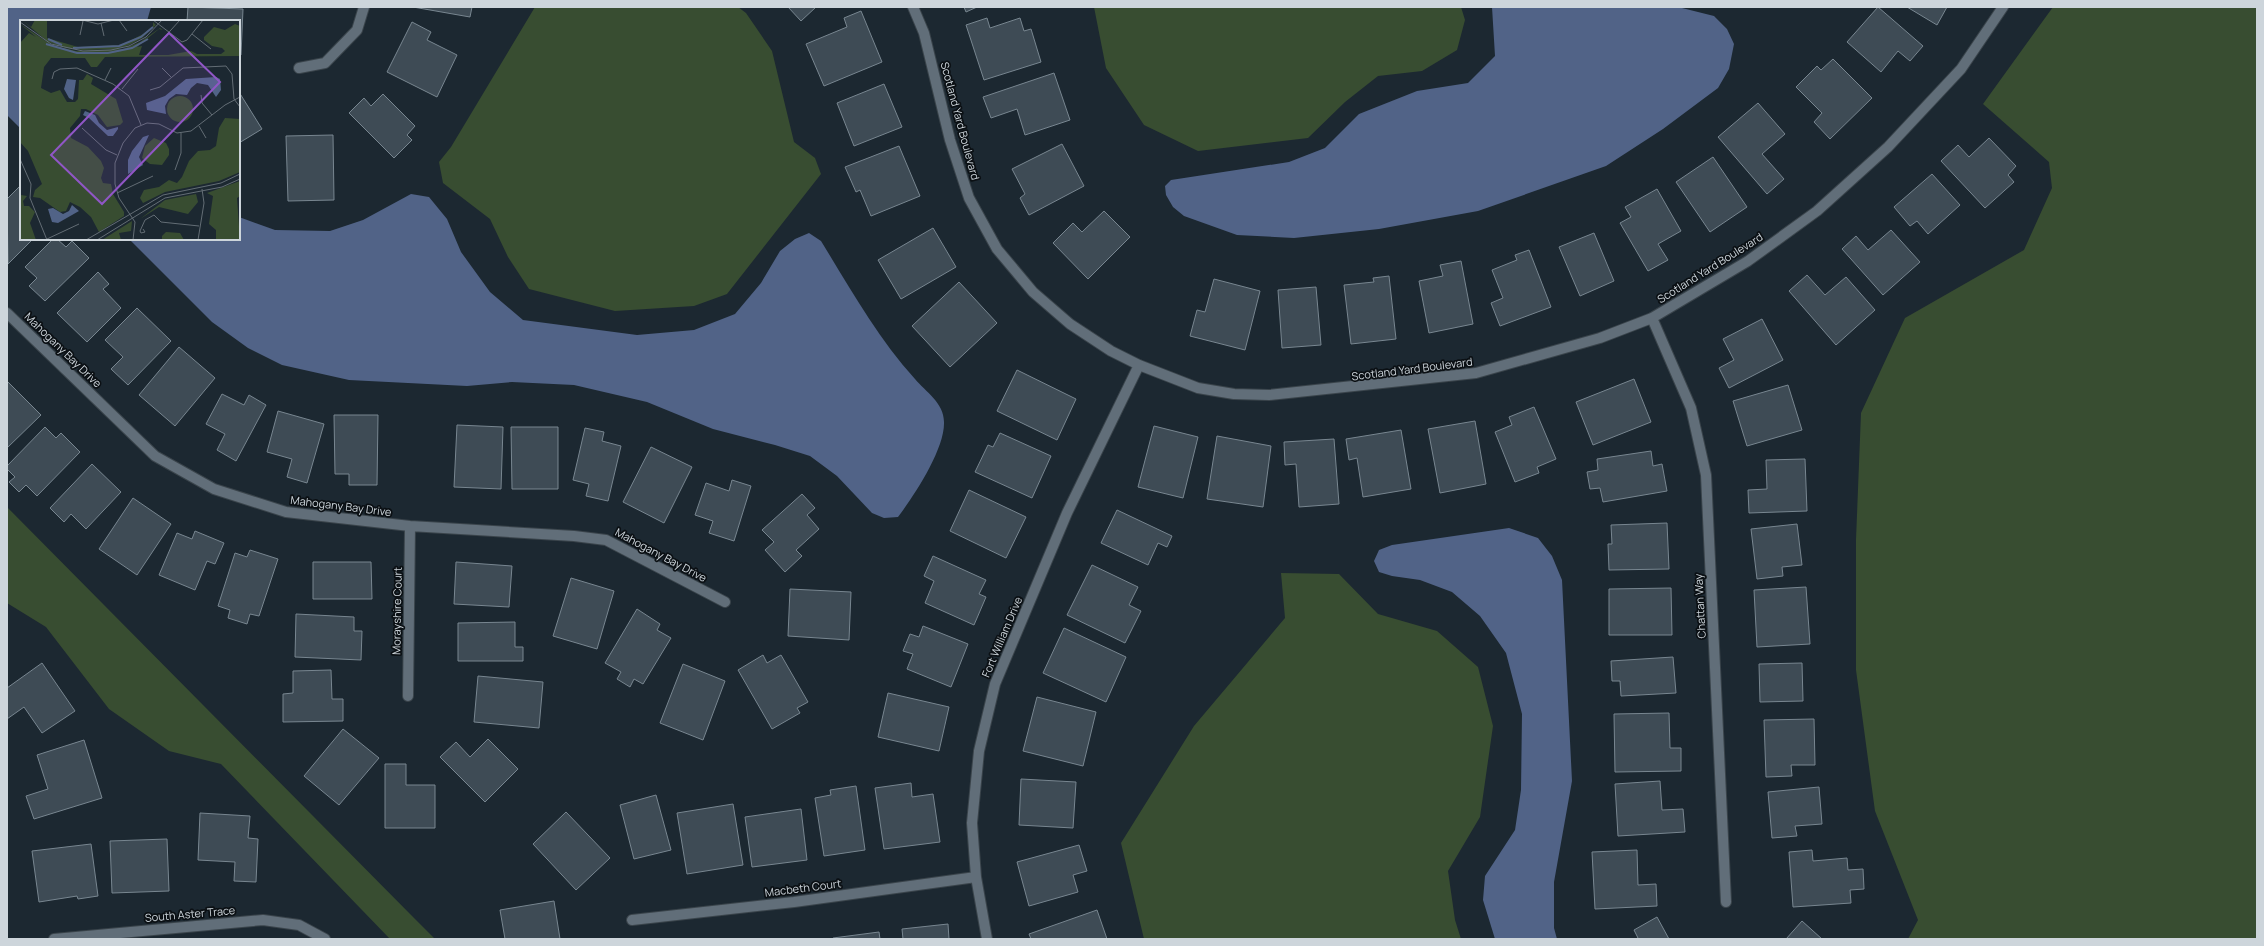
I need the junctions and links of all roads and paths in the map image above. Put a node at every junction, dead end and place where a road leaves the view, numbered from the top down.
1 (364, 7) edge
2 (913, 7) edge
3 (2003, 7) edge
4 (299, 68) dead end
5 (7, 313) edge
6 (1652, 318) junction
7 (1139, 365) junction
8 (410, 526) junction
9 (725, 602) dead end
10 (408, 696) dead end
11 (976, 877) junction
12 (1726, 902) dead end
13 (632, 920) dead end
14 (54, 939) edge
15 (325, 939) edge
16 (988, 939) edge

1 - 4 street
2 - 7 street, Scotland Yard Boulevard
3 - 6 street, Scotland Yard Boulevard
5 - 8 street, Mahogany Bay Drive
6 - 7 street, Scotland Yard Boulevard
6 - 12 street, Chattan Way
7 - 11 street, Fort William Drive
8 - 9 street, Mahogany Bay Drive
8 - 10 street, Morayshire Court
11 - 13 street, Macbeth Court
11 - 16 street, Fort William Drive
14 - 15 street, South Aster Trace

